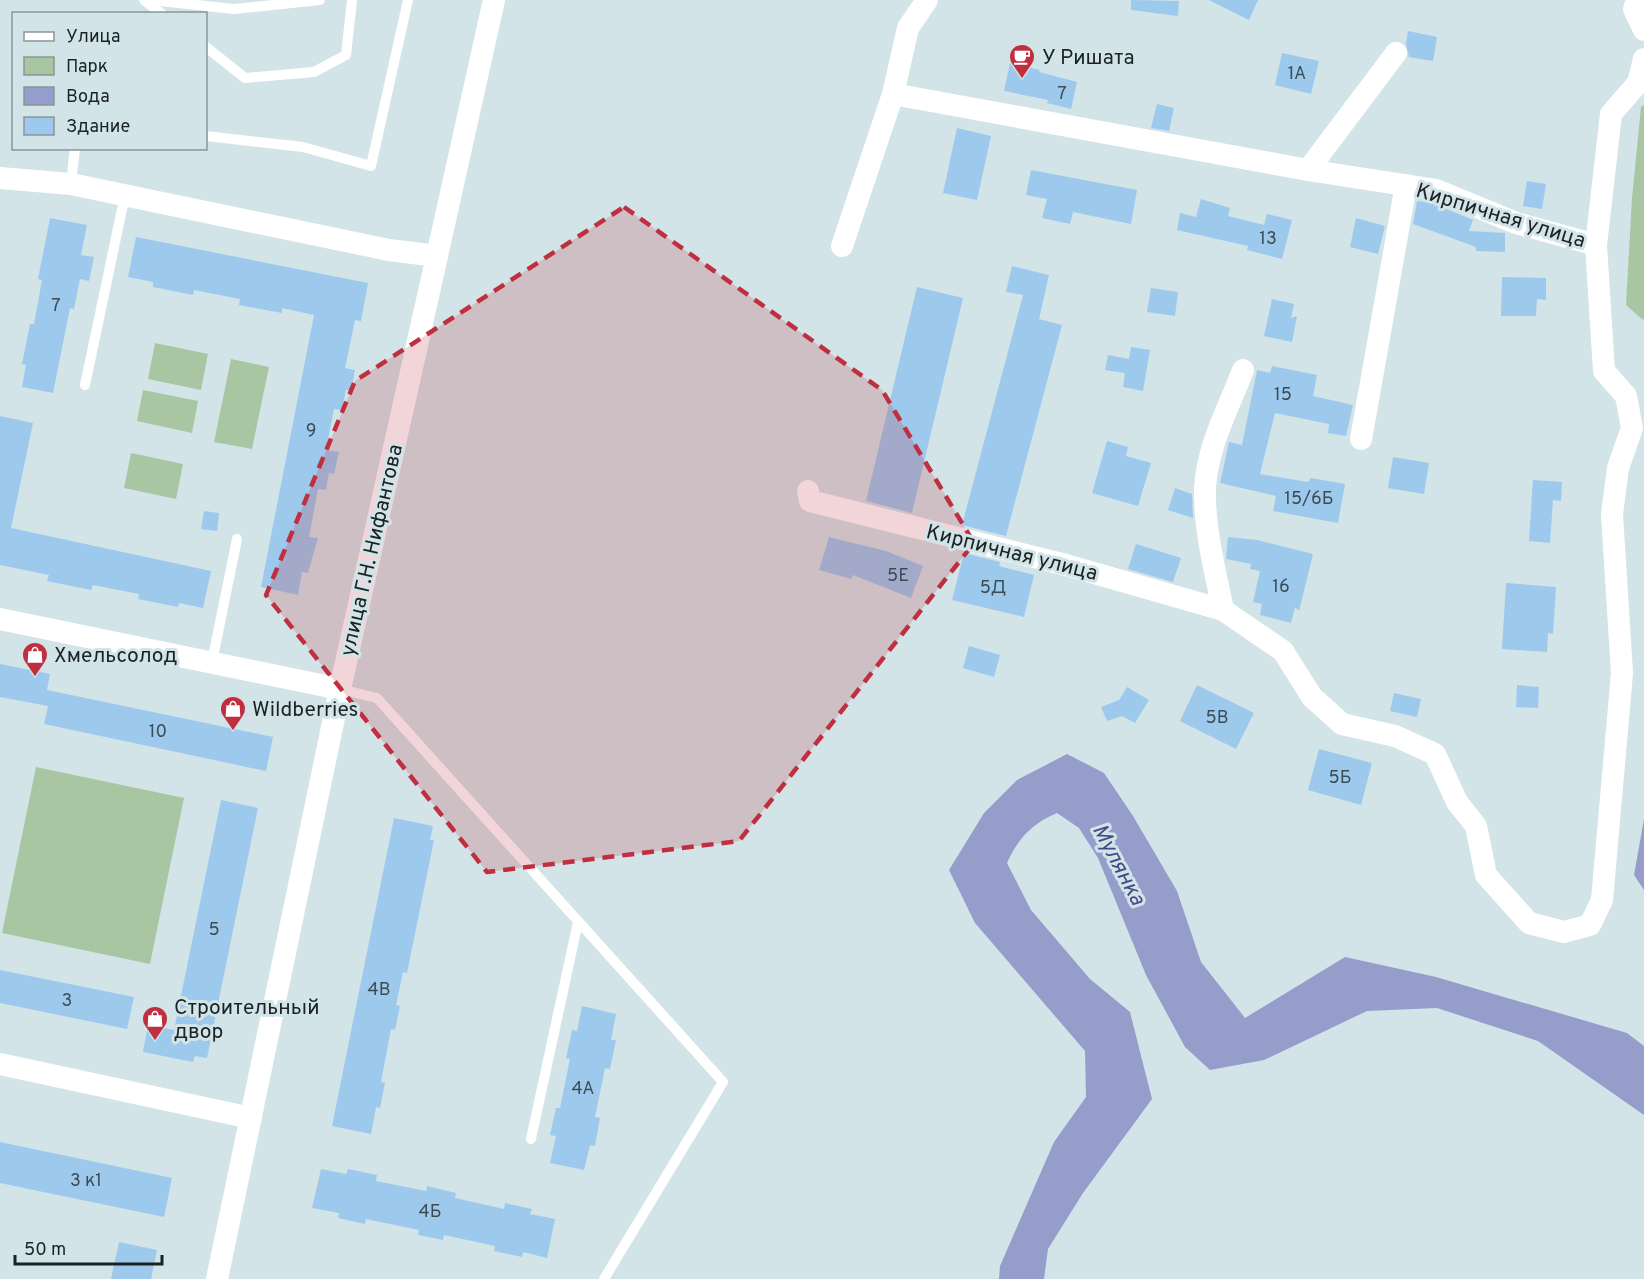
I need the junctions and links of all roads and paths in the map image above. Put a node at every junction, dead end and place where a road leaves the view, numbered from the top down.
1 (144, 0) edge
2 (151, 0) edge
3 (320, 0) edge
4 (352, 0) edge
5 (408, 0) edge
6 (494, 0) edge
7 (927, 0) edge
8 (1637, 0) edge
9 (159, 12) edge
10 (1644, 30) edge
11 (207, 48) edge
12 (1396, 53) dead end
13 (1644, 59) edge
14 (893, 94) junction
15 (207, 136) edge
16 (75, 150) edge
17 (1308, 170) junction
18 (0, 177) edge
19 (71, 184) junction
20 (1406, 185) junction
21 (125, 195) junction
22 (1596, 245) junction
23 (842, 246) dead end
24 (437, 256) junction
25 (1244, 370) dead end
26 (86, 385) dead end
27 (1361, 440) dead end
28 (808, 491) dead end
29 (237, 539) dead end
30 (1223, 610) junction
31 (0, 619) edge
32 (212, 662) junction
33 (340, 689) junction
34 (578, 922) junction
35 (0, 1064) edge
36 (251, 1118) junction
37 (531, 1139) dead end
38 (217, 1279) edge
39 (604, 1279) edge

1 - 9 lane
2 - 3 lane
4 - 11 lane
5 - 15 lane
6 - 24 street, улица Г.Н. Нифантова
7 - 14 street
8 - 10 street
12 - 17 street
13 - 22 street
14 - 17 street, Кирпичная улица
14 - 23 street
16 - 19 lane
17 - 20 street, Кирпичная улица
18 - 19 street
19 - 21 street
20 - 22 street, Кирпичная улица
20 - 27 street, Кирпичная улица
21 - 24 street
21 - 26 lane
22 - 30 street, Кирпичная улица
24 - 33 street, улица Г.Н. Нифантова
25 - 30 street
28 - 30 street, Кирпичная улица
29 - 32 lane
31 - 32 street
32 - 33 street
33 - 34 lane
33 - 36 street, улица Г.Н. Нифантова
34 - 37 lane
34 - 39 lane
35 - 36 street
36 - 38 street, улица Г.Н. Нифантова

